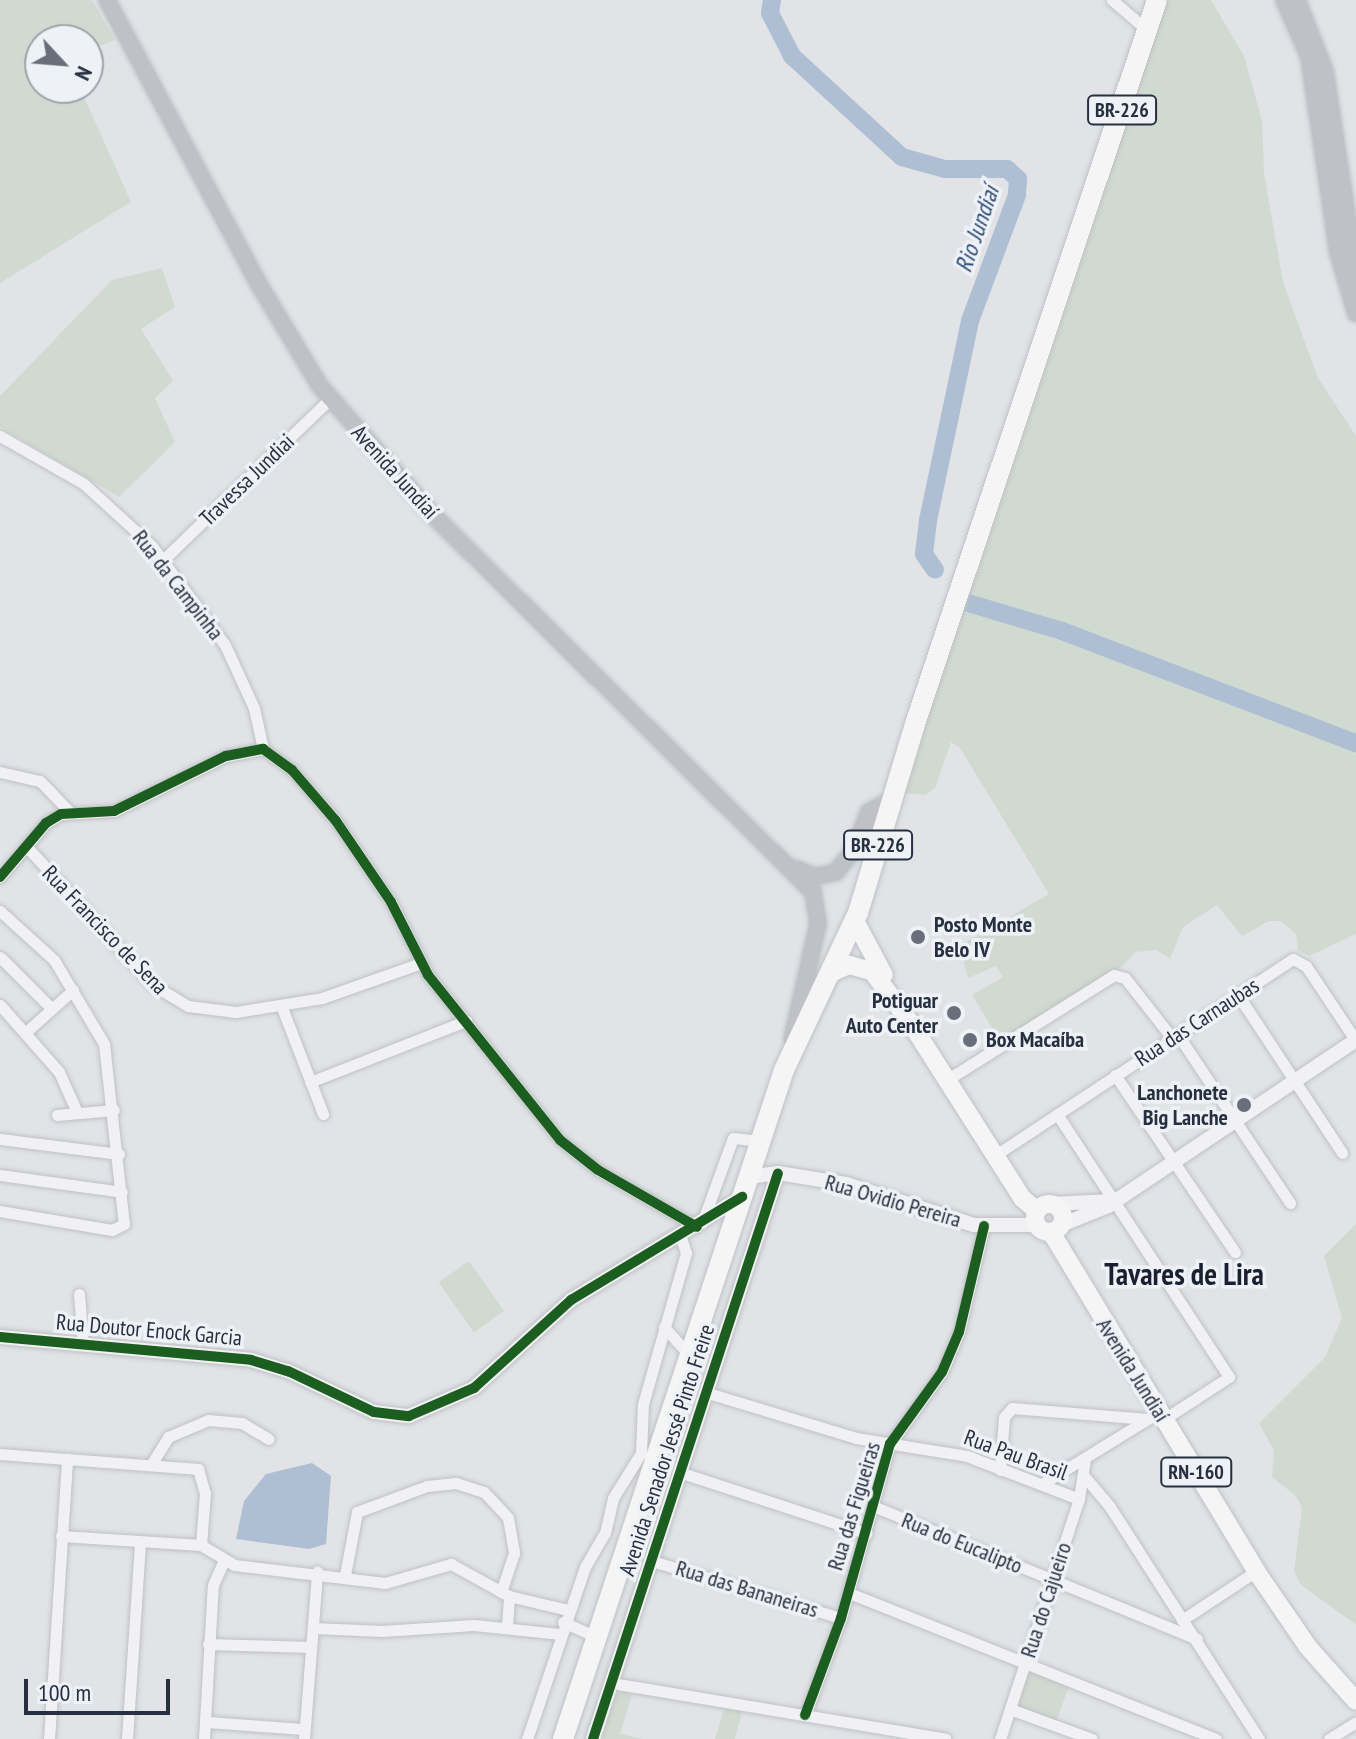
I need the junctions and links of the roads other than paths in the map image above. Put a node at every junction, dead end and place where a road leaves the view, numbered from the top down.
1 (107, 0) edge
2 (1112, 0) edge
3 (1157, 0) edge
4 (1284, 0) edge
5 (1297, 0) edge
6 (1147, 30) junction
7 (1356, 274) edge
8 (1356, 313) edge
9 (330, 399) junction
10 (0, 436) edge
11 (163, 560) junction
12 (263, 749) junction
13 (0, 772) edge
14 (892, 799) junction
15 (69, 811) junction
16 (27, 847) junction
17 (789, 863) junction
18 (0, 877) edge
19 (0, 911) edge
20 (855, 921) junction
21 (0, 957) edge
22 (421, 963) junction
23 (831, 973) junction
24 (73, 990) junction
25 (1238, 995) junction
26 (897, 1002) junction
27 (0, 1005) edge
28 (281, 1005) junction
29 (51, 1008) junction
30 (466, 1021) junction
31 (26, 1032) junction
32 (1175, 1037) junction
33 (1356, 1040) edge
34 (784, 1070) junction
35 (1115, 1075) junction
36 (1294, 1080) junction
37 (945, 1081) junction
38 (310, 1082) junction
39 (76, 1110) junction
40 (114, 1110) junction
41 (323, 1114) dead end
42 (1057, 1114) junction
43 (57, 1115) dead end
44 (1235, 1119) junction
45 (0, 1139) edge
46 (761, 1141) junction
47 (1342, 1153) dead end
48 (119, 1154) junction
49 (994, 1156) junction
50 (1175, 1160) junction
51 (778, 1173) junction
52 (0, 1175) edge
53 (745, 1187) junction
54 (122, 1192) junction
55 (1113, 1201) junction
56 (1290, 1203) dead end
57 (0, 1211) edge
58 (1047, 1219) junction
59 (700, 1225) junction
60 (984, 1226) junction
61 (681, 1238) junction
62 (1235, 1252) dead end
63 (79, 1294) dead end
64 (664, 1327) junction
65 (0, 1337) edge
66 (83, 1344) junction
67 (688, 1354) junction
68 (708, 1393) junction
69 (1157, 1416) junction
70 (269, 1439) dead end
71 (890, 1444) junction
72 (0, 1454) edge
73 (647, 1455) junction
74 (67, 1459) junction
75 (1085, 1459) junction
76 (152, 1463) junction
77 (1000, 1470) junction
78 (682, 1473) junction
79 (1085, 1477) junction
80 (1042, 1484) junction
81 (1079, 1499) junction
82 (873, 1506) junction
83 (866, 1533) junction
84 (61, 1536) junction
85 (140, 1543) junction
86 (201, 1545) junction
87 (224, 1560) junction
88 (652, 1561) junction
89 (1256, 1571) junction
90 (317, 1572) junction
91 (345, 1575) junction
92 (1052, 1580) junction
93 (849, 1593) junction
94 (505, 1594) junction
95 (568, 1610) junction
96 (841, 1618) junction
97 (1182, 1620) junction
98 (563, 1622) junction
99 (507, 1626) junction
100 (313, 1628) junction
101 (559, 1634) junction
102 (595, 1636) junction
103 (1197, 1639) junction
104 (208, 1644) junction
105 (311, 1647) junction
106 (1025, 1663) junction
107 (612, 1683) junction
108 (1356, 1701) edge
109 (1010, 1709) junction
110 (805, 1715) junction
111 (206, 1722) junction
112 (1356, 1722) edge
113 (304, 1734) edge
114 (49, 1739) edge
115 (127, 1739) edge
116 (204, 1739) edge
117 (527, 1739) edge
118 (563, 1739) edge
119 (593, 1739) edge
120 (945, 1739) edge
121 (1000, 1739) edge
122 (1092, 1739) edge
123 (1216, 1739) edge
124 (1259, 1739) edge
125 (1329, 1739) edge

1 - 9 main road, Avenida Jundiaí
2 - 6 street
3 - 6 highway, BR-226
4 - 8 main road
5 - 7 main road
6 - 14 highway, BR-226
9 - 11 street, Travessa Jundiai
9 - 17 main road, Avenida Jundiaí
10 - 11 street, Rua da Campinha
11 - 12 street, Rua da Campinha
12 - 15 street
12 - 22 street
13 - 15 street
14 - 17 main road, Avenida Jundiaí
14 - 20 highway, BR-226
15 - 16 street
16 - 18 street
16 - 28 street, Rua Francisco de Sena
17 - 34 main road, Avenida Jundiaí
19 - 24 street
20 - 23 highway, BR-226
20 - 26 main road, Avenida Jundiaí / RN-160
21 - 29 street
22 - 28 street, Rua Francisco de Sena
22 - 30 street
23 - 26 main road, Avenida Jundiaí / RN-160
23 - 34 highway, BR-226
24 - 29 street
24 - 40 street
25 - 32 street, Rua das Carnaubas
25 - 33 street, Rua das Carnaubas
25 - 36 street
26 - 37 main road, Avenida Jundiaí / RN-160
27 - 31 street
28 - 38 street
29 - 31 street
30 - 38 street
30 - 59 street
31 - 39 street
32 - 35 street, Rua das Carnaubas
32 - 37 street
32 - 44 street
33 - 36 street
34 - 46 highway, BR-226
35 - 42 street, Rua das Carnaubas
35 - 50 street
36 - 44 street
36 - 47 street
37 - 49 main road, Avenida Jundiaí / RN-160
38 - 41 street
39 - 40 street
39 - 43 street
40 - 48 street
42 - 49 street, Rua das Carnaubas
42 - 55 street
44 - 50 street
44 - 56 street
45 - 48 street
46 - 53 highway, BR-226
46 - 59 street
48 - 54 street
49 - 58 main road, Avenida Jundiaí / RN-160
50 - 55 street
50 - 62 street
51 - 53 street, Rua Ovidio Pereira
51 - 60 street, Rua Ovidio Pereira
51 - 68 street, Avenida Senador Jessé Pinto Freire
52 - 54 street
53 - 59 street, Rua Doutor Enock Garcia
53 - 67 highway, BR-226
54 - 57 street
55 - 58 street
55 - 58 street, Rua Ovidio Pereira
55 - 69 street
58 - 60 street, Rua Ovidio Pereira
58 - 69 main road, Avenida Jundiaí / RN-160
59 - 61 street, Rua Doutor Enock Garcia
60 - 71 street, Rua das Figueiras
61 - 64 street
61 - 66 street, Rua Doutor Enock Garcia
63 - 66 street
64 - 67 street
64 - 73 street
65 - 66 street, Rua Doutor Enock Garcia
67 - 73 highway, BR-226
68 - 71 street, Rua Pau Brasil
68 - 78 street, Avenida Senador Jessé Pinto Freire
69 - 75 street
69 - 77 street
69 - 89 main road, Avenida Jundiaí / RN-160
70 - 76 street
71 - 77 street, Rua Pau Brasil
71 - 82 street, Rua das Figueiras
72 - 74 street
73 - 95 street
73 - 102 highway, BR-226
74 - 76 street
74 - 84 street
75 - 79 street, Rua do Cajueiro
75 - 80 street
76 - 86 street
77 - 80 street, Rua Pau Brasil
78 - 83 street, Rua do Eucalipto
78 - 88 street, Avenida Senador Jessé Pinto Freire
79 - 81 street, Rua do Cajueiro
79 - 97 street, Rua Pau Brasil
80 - 81 street, Rua Pau Brasil
81 - 92 street, Rua do Cajueiro
82 - 83 street, Rua das Figueiras
82 - 92 street, Rua do Eucalipto
83 - 93 street, Rua das Figueiras
84 - 85 street
84 - 114 street
85 - 86 street
85 - 115 street
86 - 87 street
87 - 90 street
87 - 104 street
88 - 96 street, Rua das Bananeiras
88 - 107 street, Avenida Senador Jessé Pinto Freire
89 - 97 street
89 - 108 main road, Avenida Jundiaí / RN-160
90 - 91 street
90 - 100 street
91 - 94 street
91 - 94 street
92 - 103 street, Rua do Eucalipto
92 - 106 street, Rua do Cajueiro
93 - 96 street, Rua das Figueiras
93 - 106 street, Rua das Bananeiras
94 - 95 street
94 - 99 street
95 - 98 street
96 - 110 street, Rua das Figueiras
97 - 103 street, Rua Pau Brasil
98 - 101 street
98 - 102 street
99 - 100 street
99 - 101 street
100 - 105 street
101 - 117 street
102 - 118 highway, BR-226
103 - 124 street, Rua Pau Brasil
104 - 105 street
104 - 111 street
105 - 113 street
106 - 109 street, Rua do Cajueiro
106 - 123 street, Rua das Bananeiras
107 - 110 street
107 - 119 street, Avenida Senador Jessé Pinto Freire
109 - 121 street, Rua do Cajueiro
109 - 122 street
110 - 120 street
111 - 113 street
111 - 116 street
112 - 125 street

